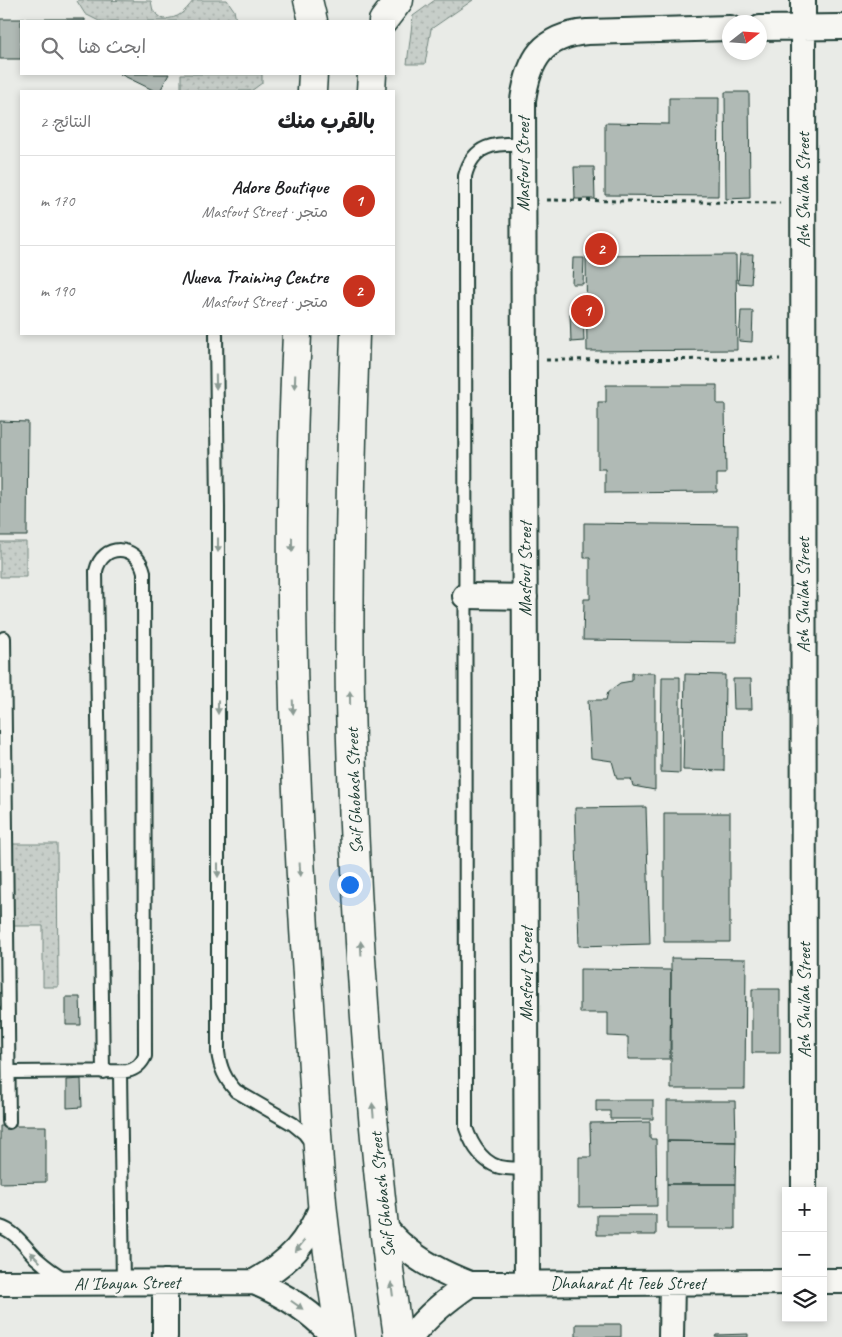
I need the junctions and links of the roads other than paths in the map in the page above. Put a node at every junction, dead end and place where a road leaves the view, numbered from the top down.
1 (308, 0) edge
2 (399, 0) edge
3 (803, 0) edge
4 (313, 20) edge
5 (384, 20) edge
6 (803, 26) junction
7 (842, 27) edge
8 (722, 28) edge
9 (767, 28) edge
10 (313, 75) edge
11 (372, 75) edge
12 (312, 90) edge
13 (371, 90) edge
14 (523, 144) junction
15 (216, 335) edge
16 (297, 335) edge
17 (355, 335) edge
18 (465, 596) junction
19 (525, 597) junction
20 (4, 638) dead end
21 (3, 900) edge
22 (4, 976) edge
23 (8, 1072) junction
24 (103, 1072) junction
25 (120, 1072) junction
26 (8, 1122) dead end
27 (319, 1152) junction
28 (526, 1168) junction
29 (804, 1187) edge
30 (323, 1204) junction
31 (0, 1227) edge
32 (384, 1227) junction
33 (827, 1281) edge
34 (842, 1281) edge
35 (165, 1282) junction
36 (254, 1282) junction
37 (782, 1282) edge
38 (123, 1283) junction
39 (672, 1283) junction
40 (0, 1284) edge
41 (74, 1284) junction
42 (470, 1284) junction
43 (527, 1284) junction
44 (165, 1337) edge
45 (334, 1337) edge
46 (340, 1337) edge
47 (398, 1337) edge
48 (411, 1337) edge
49 (672, 1337) edge

1 - 4 street
2 - 5 street
3 - 6 street, Ash Shu'lah Street
6 - 7 street
6 - 9 street
6 - 29 street, Ash Shu'lah Street
8 - 14 street, Masfout Street
10 - 12 street
11 - 13 street
14 - 18 lane
14 - 19 street, Masfout Street
15 -> 27 lane
16 -> 27 street
32 -> 17 street, Saif Ghobash Street
18 - 19 street
18 - 28 lane
19 - 28 street, Masfout Street
20 - 21 lane
21 - 22 lane
22 - 23 lane
23 - 24 lane
23 - 26 lane
24 - 25 lane
24 - 25 lane
25 - 38 lane
27 - 30 street
28 - 43 street, Masfout Street
30 -> 36 street, Al 'Ibayan Street
30 - 46 street
41 -> 31 lane
32 - 42 street, Dhaharat At Teeb Street
47 -> 32 street, Saif Ghobash Street
33 - 34 street
35 - 36 street, Al 'Ibayan Street
35 - 38 street, Al 'Ibayan Street
35 - 44 street
36 -> 45 street, Al 'Ibayan Street
37 - 39 street, Dhaharat At Teeb Street
38 - 41 street, Al 'Ibayan Street
39 - 43 street, Dhaharat At Teeb Street
39 - 49 street
40 - 41 street, Al 'Ibayan Street
42 - 43 street, Dhaharat At Teeb Street
42 - 48 street

